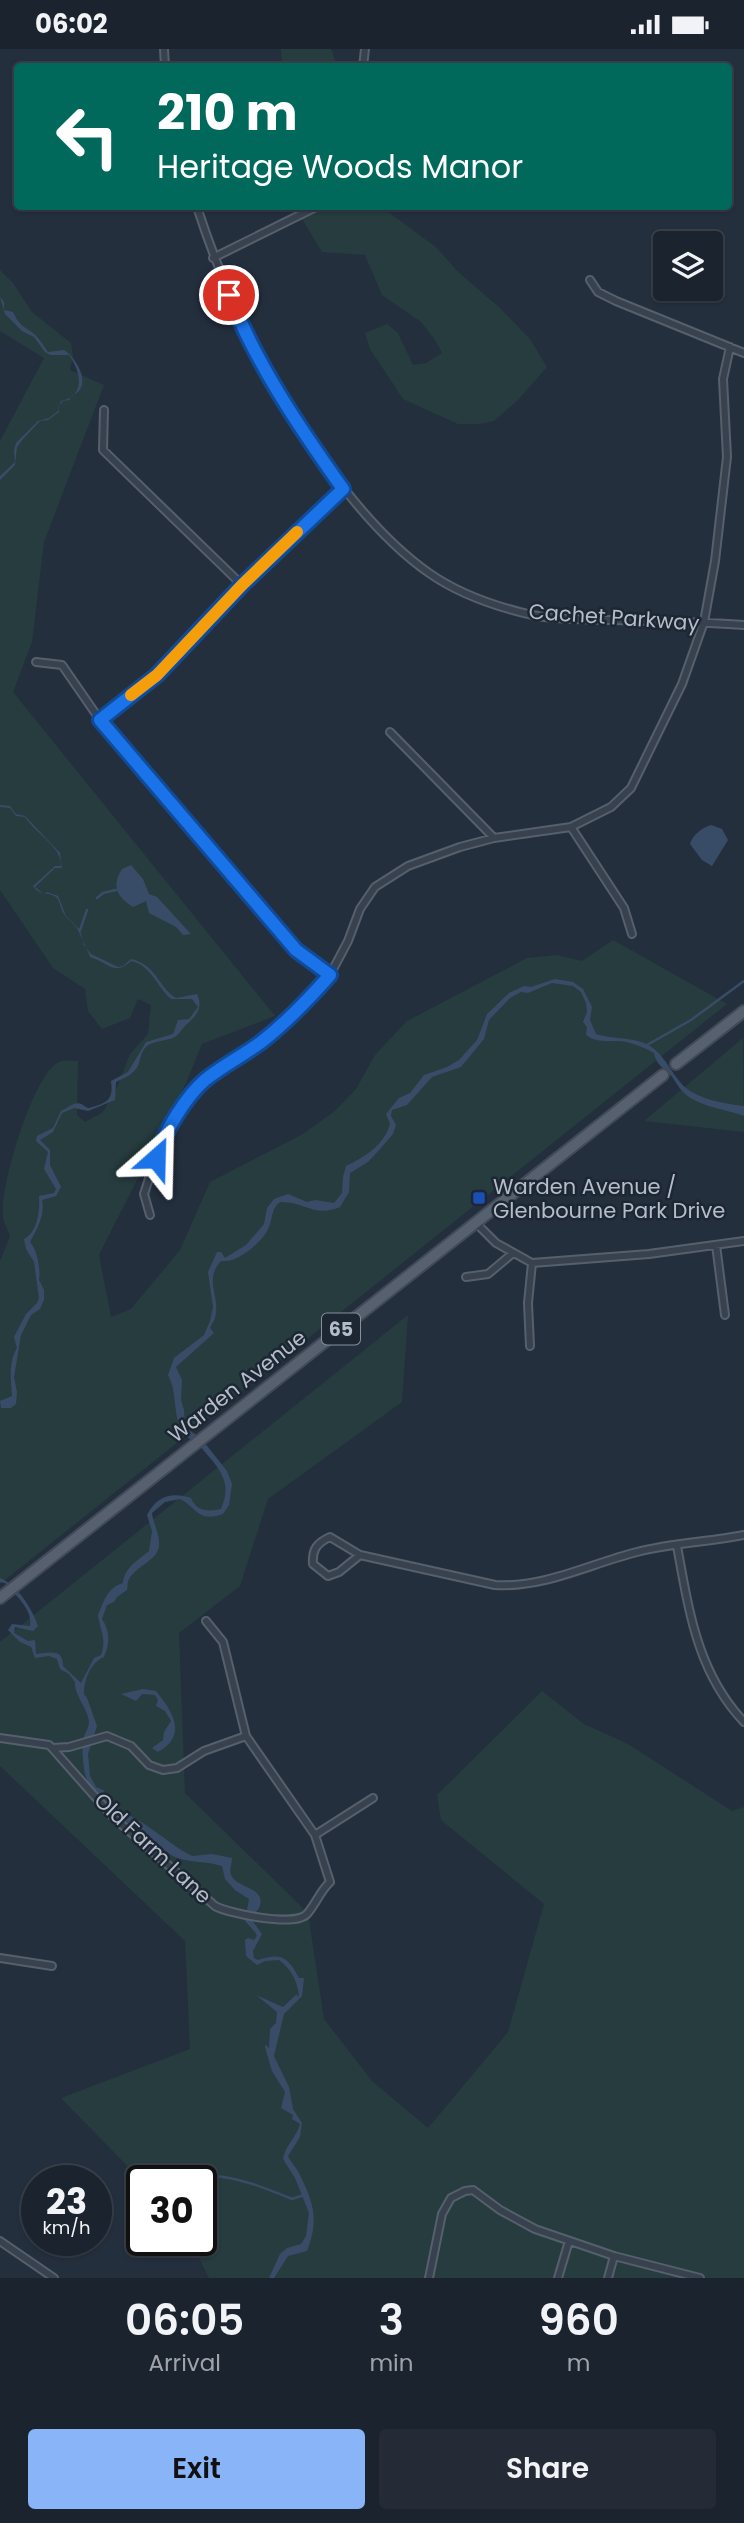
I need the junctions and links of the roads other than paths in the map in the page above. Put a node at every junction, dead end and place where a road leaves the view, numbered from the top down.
1 (198, 210) edge
2 (310, 210) edge
3 (213, 258) junction
4 (590, 280) dead end
5 (730, 347) junction
6 (744, 353) edge
7 (104, 410) dead end
8 (343, 489) junction
9 (242, 585) junction
10 (704, 622) junction
11 (744, 625) edge
12 (36, 662) dead end
13 (100, 720) junction
14 (390, 732) dead end
15 (571, 827) junction
16 (494, 838) junction
17 (632, 934) dead end
18 (330, 975) junction
19 (744, 1011) edge
20 (676, 1064) dead end
21 (663, 1075) dead end
22 (150, 1215) dead end
23 (475, 1222) junction
24 (744, 1241) edge
25 (716, 1245) junction
26 (513, 1253) junction
27 (532, 1263) junction
28 (466, 1277) dead end
29 (725, 1315) dead end
30 (530, 1346) dead end
31 (744, 1535) edge
32 (677, 1546) junction
33 (359, 1555) junction
34 (8, 1592) edge
35 (206, 1621) dead end
36 (744, 1723) edge
37 (246, 1736) junction
38 (0, 1738) edge
39 (52, 1748) junction
40 (373, 1798) dead end
41 (315, 1835) junction
42 (0, 1958) edge
43 (52, 1966) dead end
44 (0, 2241) edge
45 (569, 2241) junction
46 (614, 2256) junction
47 (664, 2269) junction
48 (54, 2278) edge
49 (429, 2278) edge
50 (558, 2278) edge
51 (608, 2278) edge
52 (662, 2278) edge
53 (700, 2278) edge

1 - 3 street, Cachet Parkway
2 - 3 street
3 - 8 street, Cachet Parkway
4 - 5 street
5 - 6 street
5 - 10 street
7 - 9 street
8 - 9 street
8 - 10 street, Cachet Parkway
9 - 13 street
10 - 11 street, Cachet Parkway
10 - 15 street
12 - 13 street
13 - 18 street
14 - 16 street
15 - 16 street
15 - 17 street
16 - 18 street
18 - 22 street
19 - 20 main road
21 - 23 main road, Warden Avenue / 65
23 - 26 street
23 - 34 main road, Warden Avenue / 65
24 - 25 street
25 - 27 street
25 - 29 street
26 - 27 street
26 - 28 street
27 - 30 street
31 - 32 street
32 - 33 street
32 - 36 street
33 - 33 street
35 - 37 street
37 - 39 street
37 - 41 street
38 - 39 street
39 - 41 street, Old Farm Lane
40 - 41 street
42 - 43 street
44 - 48 street
45 - 46 street
45 - 49 street
45 - 50 street
46 - 47 street
46 - 51 street
47 - 52 street
47 - 53 street

